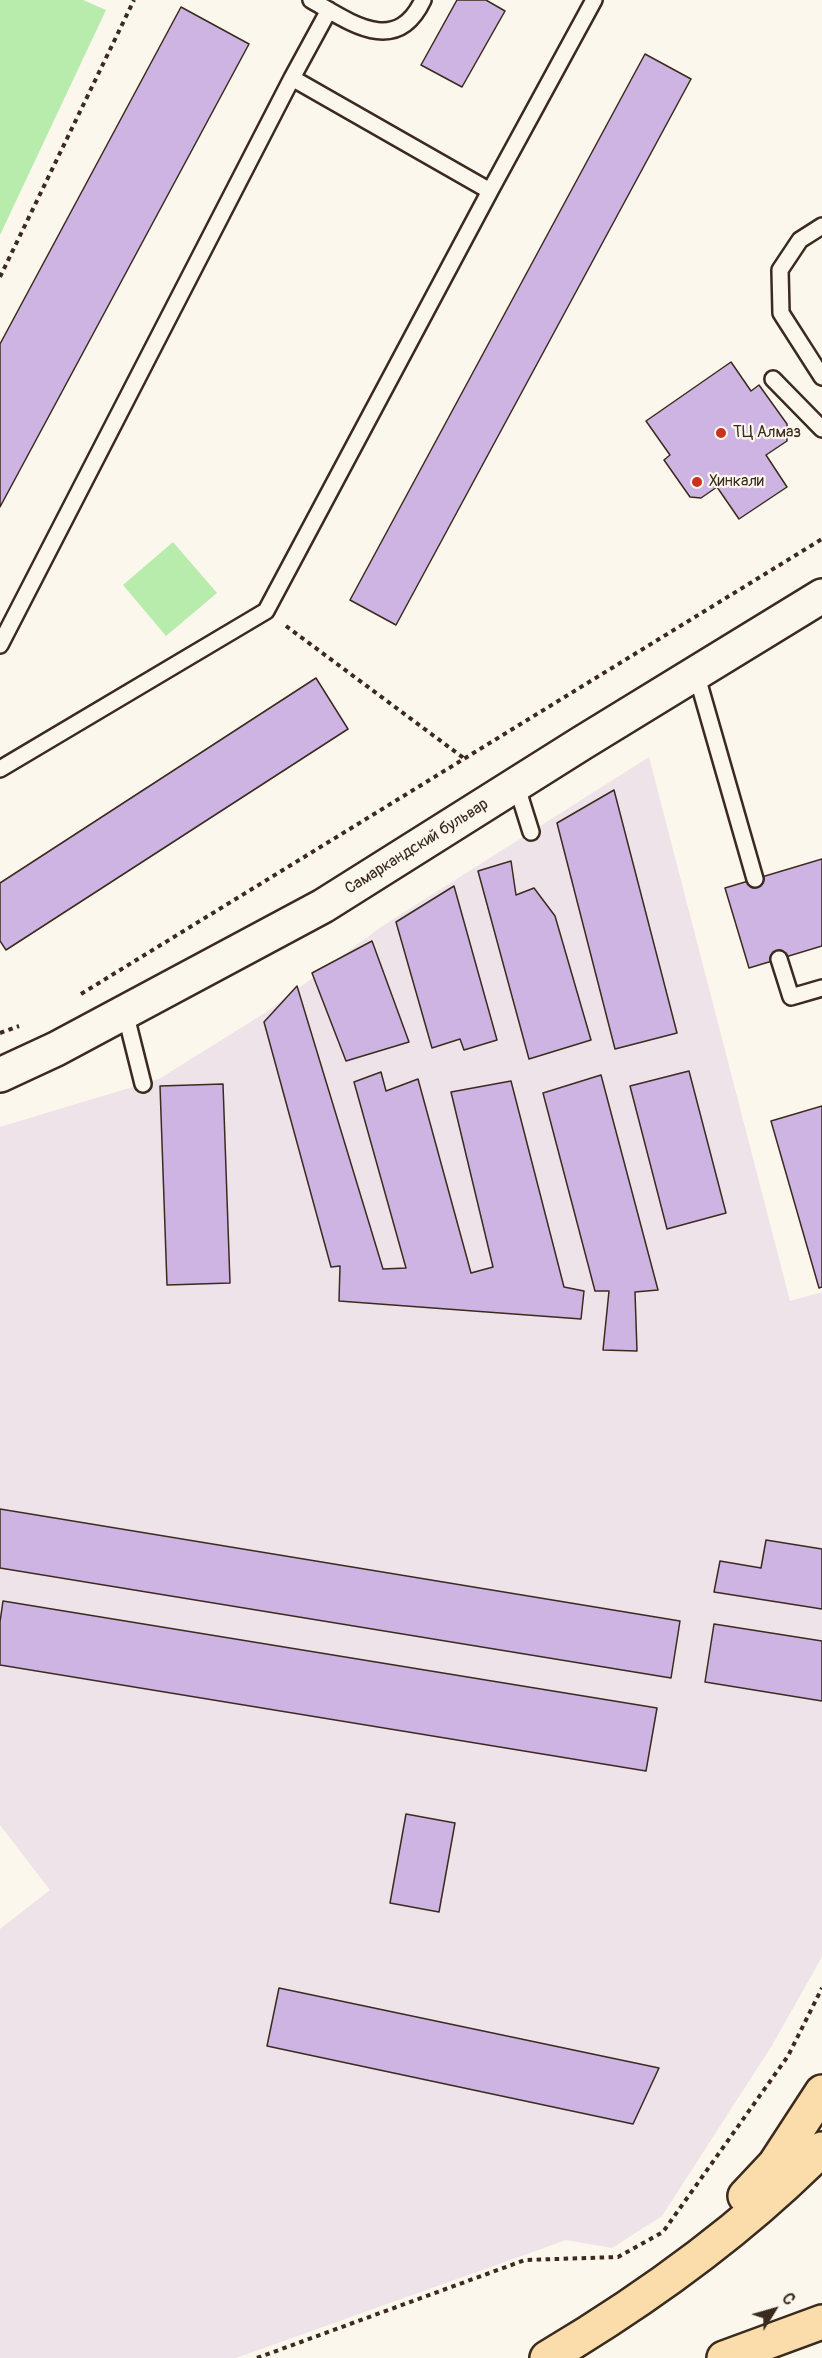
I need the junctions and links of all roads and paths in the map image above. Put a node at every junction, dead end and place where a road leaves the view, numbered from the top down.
1 (134, 0) edge
2 (311, 0) edge
3 (423, 0) edge
4 (594, 0) edge
5 (329, 10) junction
6 (292, 78) junction
7 (490, 190) junction
8 (822, 226) edge
9 (0, 277) edge
10 (822, 377) edge
11 (773, 379) dead end
12 (822, 429) edge
13 (822, 539) edge
14 (822, 596) edge
15 (266, 611) junction
16 (0, 645) edge
17 (696, 673) junction
18 (465, 759) junction
19 (0, 770) edge
20 (516, 784) junction
21 (531, 832) dead end
22 (755, 879) dead end
23 (779, 959) dead end
24 (822, 988) edge
25 (76, 997) dead end
26 (125, 1012) junction
27 (27, 1023) dead end
28 (0, 1033) edge
29 (0, 1075) edge
30 (142, 1084) dead end
31 (822, 1988) edge
32 (822, 2092) edge
33 (822, 2149) edge
34 (678, 2271) junction
35 (822, 2322) edge
36 (257, 2358) edge
37 (547, 2358) edge
38 (724, 2358) edge

1 - 9 path
2 - 5 lane
3 - 5 lane
4 - 7 lane
5 - 6 lane
6 - 7 lane
6 - 16 lane
7 - 15 lane
8 - 10 lane
11 - 12 lane
13 - 18 path
14 - 17 street, Самаркандский бульвар
15 - 18 path
15 - 19 lane
17 - 20 street, Самаркандский бульвар
17 - 22 lane
18 - 25 path
20 - 21 lane
20 - 26 street, Самаркандский бульвар
23 - 24 lane
26 - 29 street, Самаркандский бульвар
26 - 30 lane
27 - 28 path
31 - 36 path
32 - 34 main road
33 - 34 main road
34 - 37 main road
35 - 38 main road

